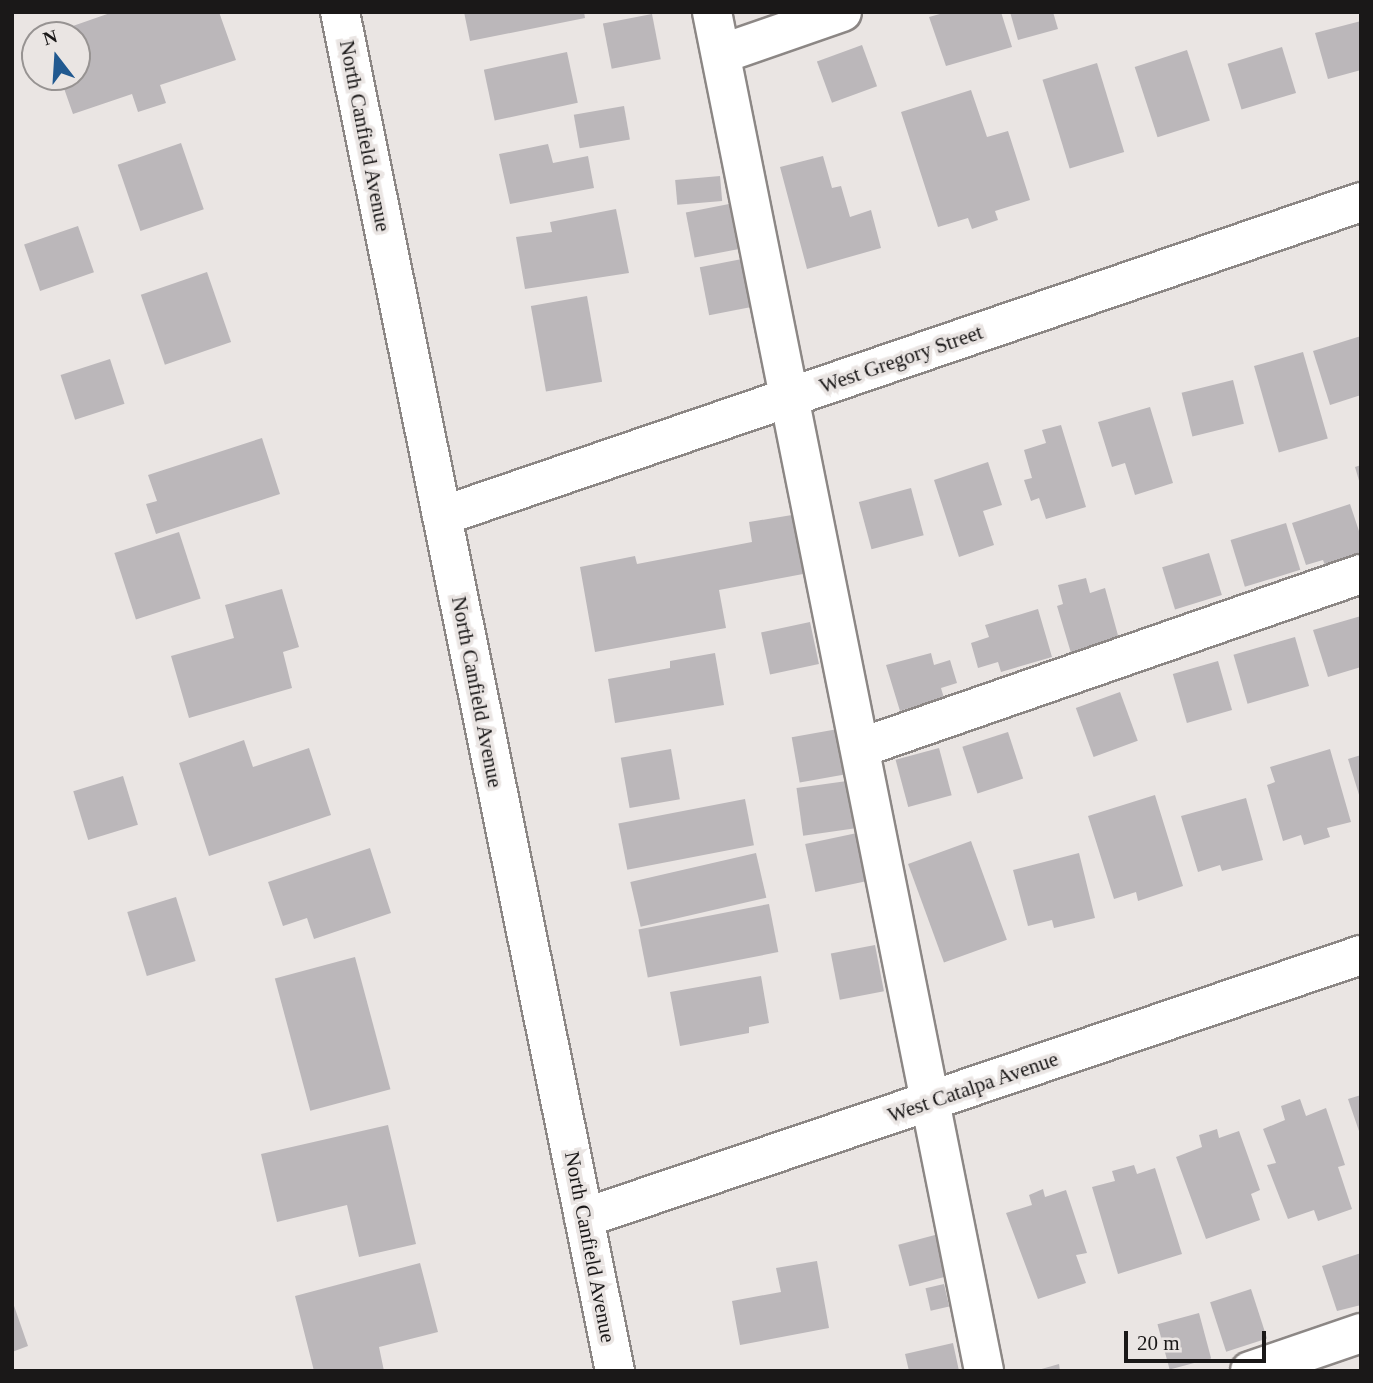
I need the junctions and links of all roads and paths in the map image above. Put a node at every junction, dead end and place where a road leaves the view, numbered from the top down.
1 (340, 12) edge
2 (712, 12) edge
3 (842, 12) edge
4 (720, 54) junction
5 (1361, 202) edge
6 (789, 398) junction
7 (442, 516) junction
8 (1361, 574) edge
9 (860, 748) junction
10 (1361, 956) edge
11 (931, 1101) junction
12 (584, 1218) junction
13 (1361, 1333) edge
14 (615, 1371) edge
15 (985, 1371) edge
16 (1250, 1371) edge

1 - 7 street, North Canfield Avenue
2 - 4 street
3 - 4 street
4 - 6 street
5 - 6 street, West Gregory Street
6 - 7 street, West Gregory Street
6 - 9 street
7 - 12 street, North Canfield Avenue
8 - 9 street
9 - 11 street
10 - 11 street, West Catalpa Avenue
11 - 12 street, West Catalpa Avenue
11 - 15 street
12 - 14 street, North Canfield Avenue
13 - 16 street

